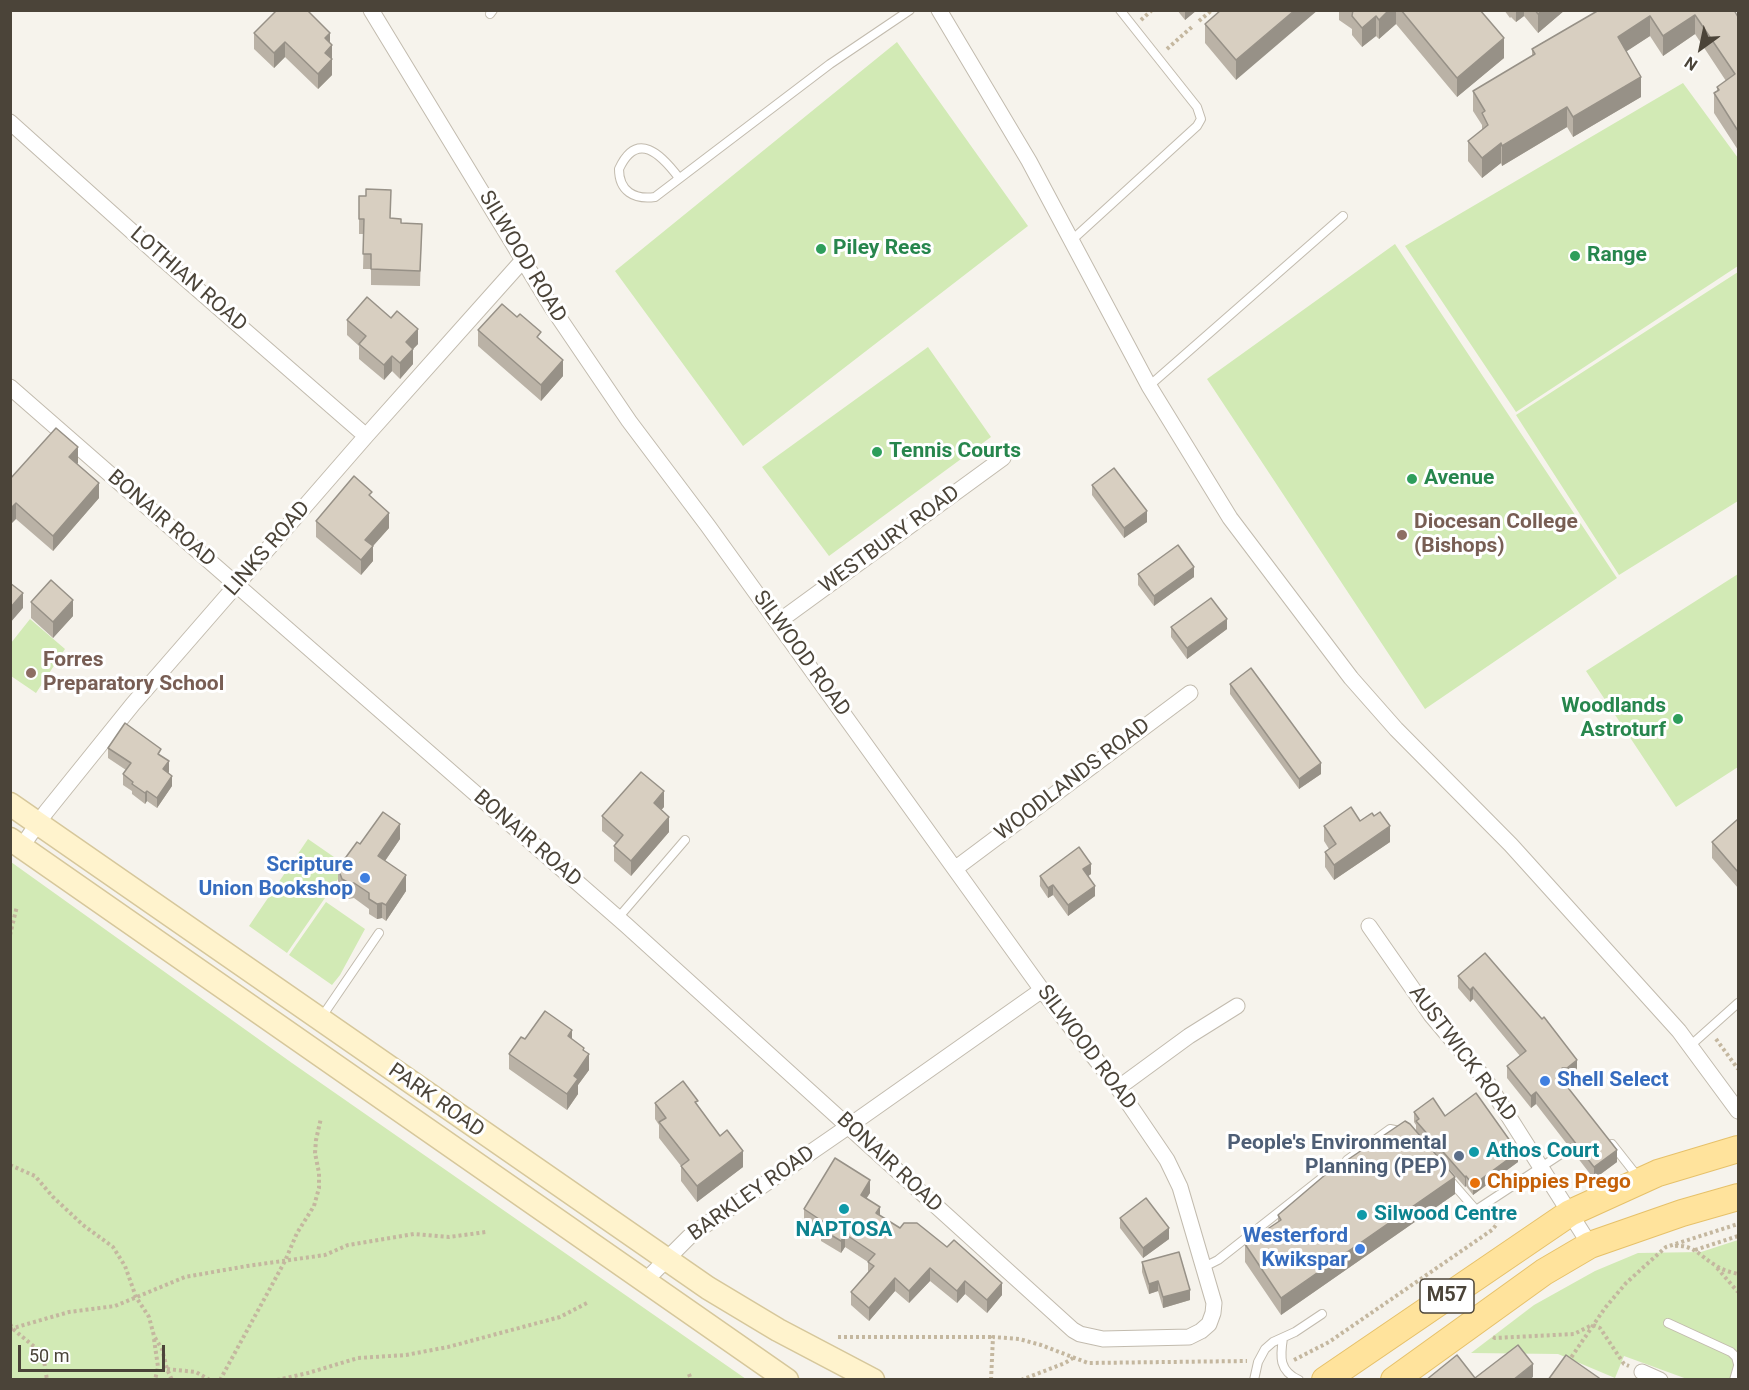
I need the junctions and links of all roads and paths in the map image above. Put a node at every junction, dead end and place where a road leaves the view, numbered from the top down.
1 (371, 10) edge
2 (910, 10) edge
3 (939, 10) edge
4 (1120, 10) edge
5 (1212, 10) edge
6 (1199, 21) dead end
7 (1193, 26) dead end
8 (1158, 58) junction
9 (10, 122) edge
10 (679, 178) junction
11 (1343, 216) dead end
12 (1072, 240) junction
13 (524, 259) junction
14 (1149, 386) junction
15 (10, 387) edge
16 (366, 436) junction
17 (1003, 458) dead end
18 (237, 584) junction
19 (778, 622) junction
20 (1190, 693) dead end
21 (10, 804) edge
22 (39, 824) junction
23 (686, 840) dead end
24 (16, 842) edge
25 (956, 868) junction
26 (17, 906) dead end
27 (618, 918) junction
28 (1369, 926) dead end
29 (379, 933) dead end
30 (10, 935) edge
31 (1042, 990) junction
32 (1738, 1003) edge
33 (1237, 1006) dead end
34 (320, 1019) junction
35 (1708, 1028) junction
36 (1691, 1045) junction
37 (1738, 1069) edge
38 (1118, 1088) junction
39 (1738, 1111) edge
40 (321, 1118) dead end
41 (849, 1126) junction
42 (1409, 1134) edge
43 (1605, 1136) edge
44 (1738, 1149) edge
45 (1561, 1154) dead end
46 (1343, 1163) edge
47 (10, 1165) edge
48 (1541, 1167) junction
49 (1334, 1170) edge
50 (1442, 1170) edge
51 (1641, 1180) junction
52 (1734, 1196) edge
53 (1570, 1213) junction
54 (1738, 1224) edge
55 (486, 1232) dead end
56 (1738, 1236) edge
57 (1590, 1245) junction
58 (1666, 1248) junction
59 (1695, 1250) junction
60 (666, 1259) junction
61 (285, 1261) junction
62 (1714, 1265) junction
63 (1204, 1267) junction
64 (1738, 1274) edge
65 (645, 1281) junction
66 (1738, 1292) edge
67 (136, 1297) junction
68 (1214, 1302) joint
69 (587, 1303) dead end
70 (1322, 1314) dead end
71 (1668, 1323) dead end
72 (1593, 1325) junction
73 (11, 1327) edge
74 (154, 1336) junction
75 (833, 1337) dead end
76 (993, 1337) junction
77 (1283, 1338) junction
78 (1495, 1338) dead end
79 (1738, 1365) edge
80 (166, 1369) junction
81 (1562, 1371) edge
82 (1642, 1372) joint
83 (992, 1379) edge
84 (47, 1380) edge
85 (156, 1380) edge
86 (172, 1380) edge
87 (210, 1380) edge
88 (220, 1380) edge
89 (277, 1380) edge
90 (787, 1380) edge
91 (873, 1380) edge
92 (1021, 1380) edge
93 (1254, 1380) edge
94 (1299, 1380) edge
95 (1325, 1380) edge
96 (1394, 1380) edge
97 (1660, 1380) edge
98 (1734, 1380) edge

1 - 13 street, SILWOOD ROAD
2 - 10 lane
3 - 12 street
4 - 8 lane
5 - 6 path
7 - 8 path
8 - 12 lane
9 - 16 street, LOTHIAN ROAD
10 - 10 lane
11 - 14 lane
12 - 14 street
13 - 16 street, LINKS ROAD
13 - 19 street, SILWOOD ROAD
14 - 36 street
15 - 18 street, BONAIR ROAD
16 - 18 street, LINKS ROAD
17 - 19 street, WESTBURY ROAD
18 - 22 street, LINKS ROAD
18 - 27 street, BONAIR ROAD
19 - 25 street, SILWOOD ROAD
20 - 25 street, WOODLANDS ROAD
21 - 22 main road, PARK ROAD
22 - 24 street, LINKS ROAD
22 - 34 main road, PARK ROAD
23 - 27 lane
24 - 65 main road, PARK ROAD
25 - 31 street, SILWOOD ROAD
26 - 30 path
27 - 41 street, BONAIR ROAD
28 - 48 street, AUSTWICK ROAD
29 - 34 lane
31 - 38 street, SILWOOD ROAD
31 - 41 street, BARKLEY ROAD
32 - 35 lane
33 - 38 street
34 - 60 main road, PARK ROAD
35 - 36 lane
35 - 37 path
36 - 39 street
38 - 63 street, SILWOOD ROAD
40 - 61 path
41 - 60 street, BARKLEY ROAD
41 - 68 street, BONAIR ROAD
42 - 46 lane
43 - 51 lane
44 - 51 main road, M57
45 - 48 lane
47 - 67 path
48 - 50 lane
48 - 53 street, AUSTWICK ROAD
49 - 63 lane
51 - 53 main road, M57
52 - 57 main road, M57
53 - 57 street, AUSTWICK ROAD
53 - 95 main road, M57
54 - 58 path
55 - 61 path
56 - 59 path
57 - 96 main road, M57
58 - 59 path
58 - 72 path
59 - 62 path
60 - 65 street, BARKLEY ROAD
60 - 91 main road, PARK ROAD
61 - 67 path
61 - 88 path
62 - 64 path
62 - 66 path
63 - 68 street, SILWOOD ROAD
65 - 90 main road, PARK ROAD
67 - 73 path
67 - 74 path
69 - 89 path
70 - 77 lane
71 - 79 lane
72 - 78 path
72 - 81 path
72 - 82 path
73 - 84 path
74 - 80 path
74 - 85 path
75 - 76 path
76 - 83 path
76 - 92 path
77 - 93 lane
77 - 94 lane
79 - 98 lane
80 - 86 path
80 - 87 path
82 - 97 street

